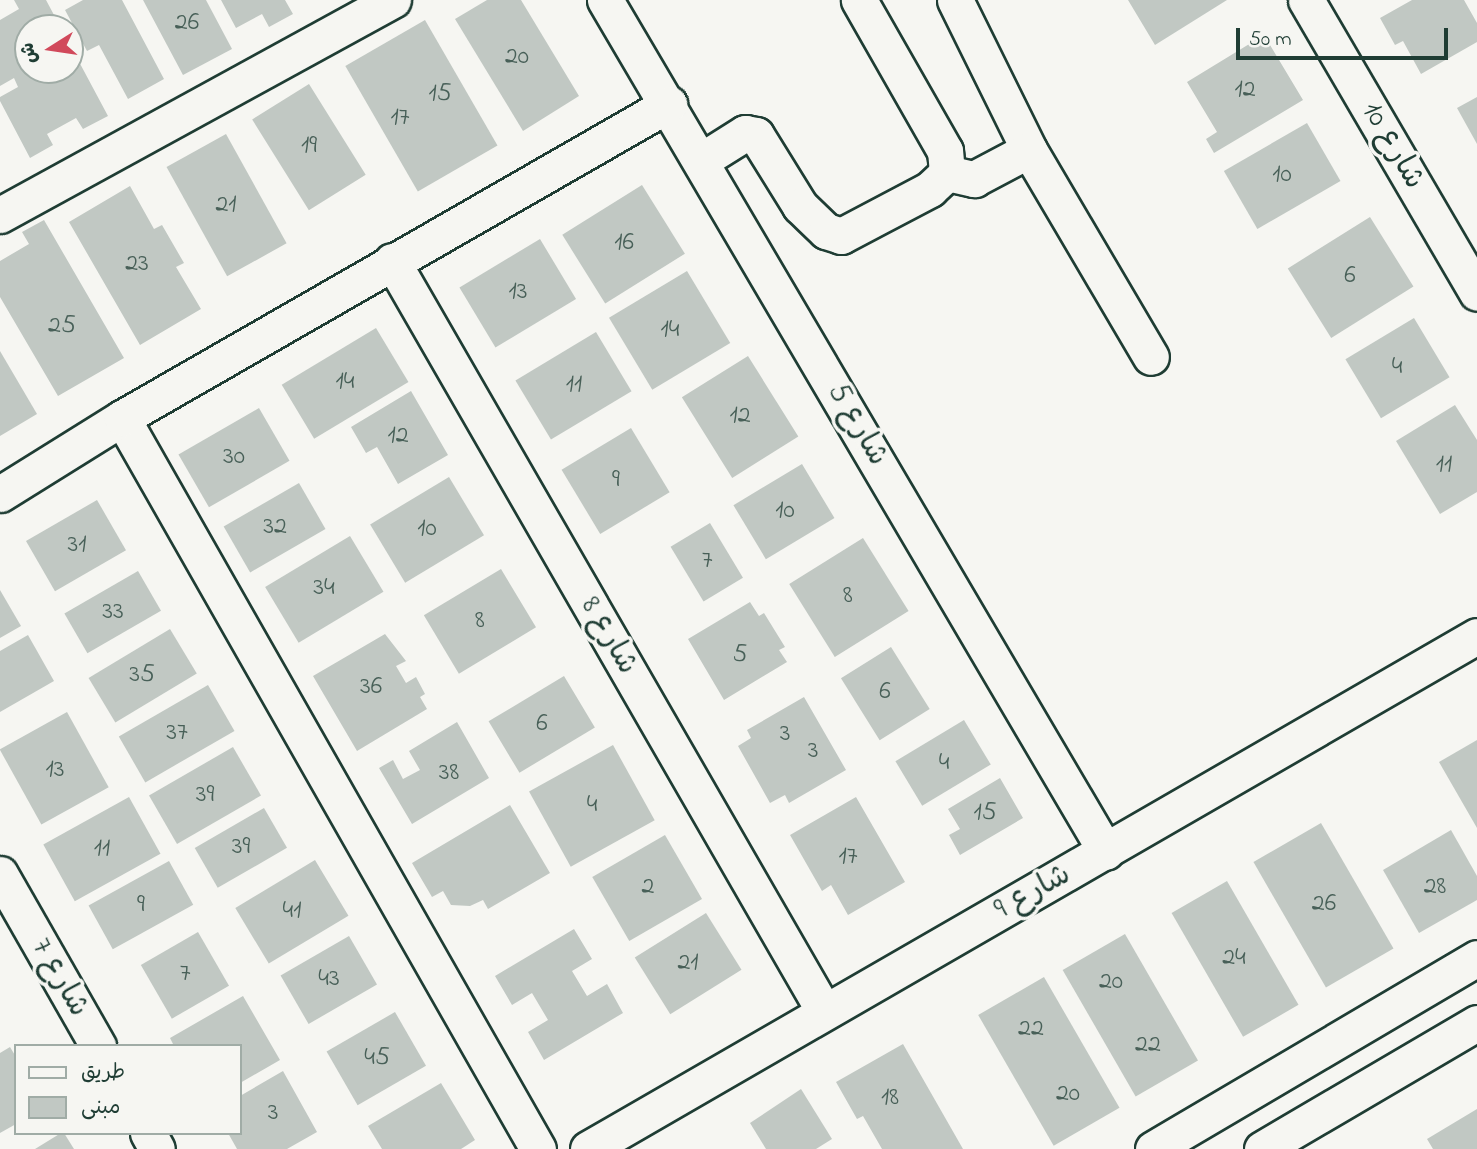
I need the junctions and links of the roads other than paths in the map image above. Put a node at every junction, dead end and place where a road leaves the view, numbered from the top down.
1 (393, 0) edge
2 (859, 0) edge
3 (955, 0) edge
4 (1306, 0) edge
5 (620, 5) edge
6 (669, 104) junction
7 (1029, 150) junction
8 (702, 160) junction
9 (947, 173) junction
10 (0, 215) edge
11 (392, 261) junction
12 (1477, 293) edge
13 (1152, 357) dead end
14 (122, 418) junction
15 (0, 494) edge
16 (1477, 636) edge
17 (1106, 852) junction
18 (0, 874) edge
19 (1477, 958) edge
20 (824, 1012) junction
21 (1477, 1023) edge
22 (97, 1044) edge
23 (538, 1149) edge
24 (588, 1149) edge
25 (1153, 1149) edge
26 (1262, 1149) edge

1 - 10 street
2 - 9 street
3 - 7 street
4 - 12 street, شارع 10
5 - 6 street, شارع 5
6 - 8 street, شارع 5
6 - 11 street
7 - 9 street
7 - 13 street
8 - 9 street
8 - 17 street, شارع 5
11 - 14 street
11 - 20 street, شارع 8
14 - 15 street
14 - 23 street
16 - 17 street, شارع 9
17 - 20 street, شارع 9
18 - 22 street, شارع 7
19 - 25 street
20 - 24 street, شارع 9
21 - 26 street

